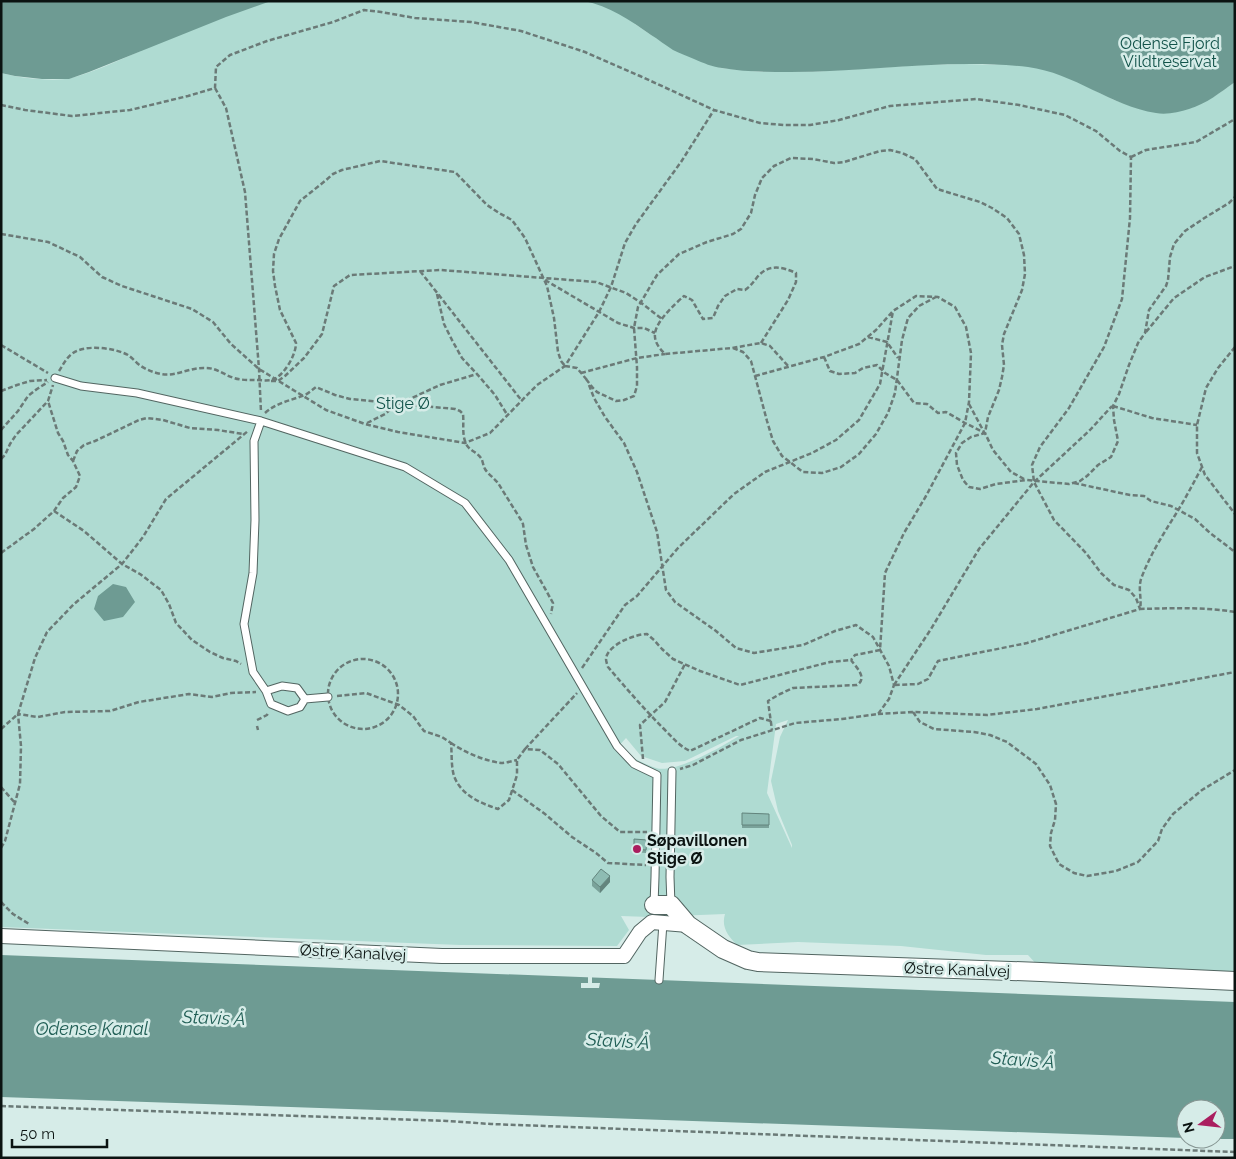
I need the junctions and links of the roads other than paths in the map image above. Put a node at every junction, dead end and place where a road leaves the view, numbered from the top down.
1 (55, 378) road end
2 (261, 421) junction
3 (266, 691) junction
4 (328, 697) road end
5 (305, 699) junction
6 (672, 771) road end
7 (654, 905) junction
8 (672, 905) junction
9 (657, 923) junction
10 (688, 925) junction
11 (1, 936) edge
12 (660, 980) dead end
13 (1235, 981) edge

1 - 2 lane
2 - 3 lane
2 - 7 lane
3 - 5 lane
3 - 5 lane
4 - 5 lane
6 - 8 lane
7 - 8 street
7 - 9 lane
8 - 10 street, Østre Kanalvej
9 - 10 street
9 - 11 street, Østre Kanalvej
9 - 12 lane
10 - 13 street, Østre Kanalvej

